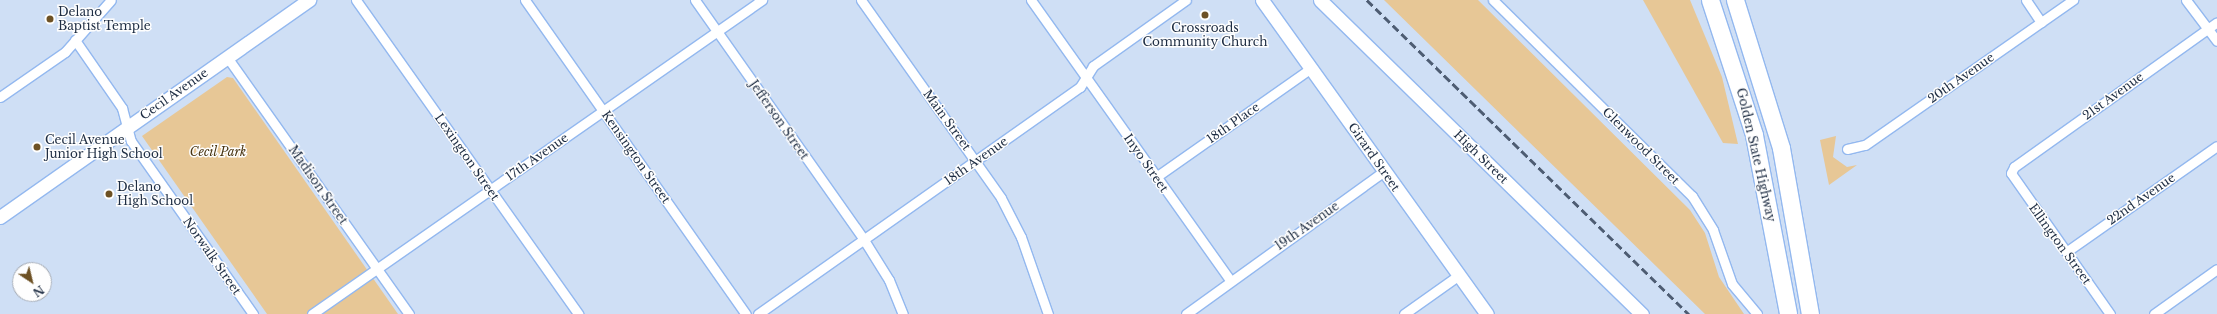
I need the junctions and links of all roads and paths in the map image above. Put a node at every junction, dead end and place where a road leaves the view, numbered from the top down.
1 (111, 0) edge
2 (309, 0) edge
3 (356, 0) edge
4 (525, 0) edge
5 (695, 0) edge
6 (762, 0) edge
7 (861, 0) edge
8 (1031, 0) edge
9 (1186, 0) edge
10 (1262, 0) edge
11 (1320, 0) edge
12 (1493, 0) edge
13 (1710, 0) edge
14 (1735, 0) edge
15 (2026, 0) edge
16 (2073, 0) edge
17 (2186, 0) edge
18 (2041, 22) junction
19 (2217, 22) edge
20 (2208, 29) junction
21 (717, 32) junction
22 (75, 40) junction
23 (2217, 41) edge
24 (227, 57) junction
25 (1311, 68) junction
26 (1086, 76) junction
27 (0, 97) edge
28 (603, 111) junction
29 (128, 126) junction
30 (2217, 146) edge
31 (1847, 149) dead end
32 (976, 161) junction
33 (1384, 172) junction
34 (2011, 173) joint
35 (1156, 177) junction
36 (490, 190) junction
37 (0, 217) edge
38 (864, 240) junction
39 (2066, 252) junction
40 (377, 269) junction
41 (2217, 270) edge
42 (1459, 275) junction
43 (1230, 280) junction
44 (253, 314) edge
45 (312, 314) edge
46 (409, 314) edge
47 (578, 314) edge
48 (746, 314) edge
49 (758, 314) edge
50 (903, 314) edge
51 (1048, 314) edge
52 (1186, 314) edge
53 (1404, 314) edge
54 (1487, 314) edge
55 (1642, 314) edge
56 (1756, 314) edge
57 (1788, 314) edge
58 (1810, 314) edge
59 (2110, 314) edge
60 (2154, 314) edge

1 - 22 street
2 - 24 main road, Cecil Avenue
3 - 36 street, Lexington Street
4 - 28 street, Kensington Street
5 - 21 street, Jefferson Street
6 - 21 street, 17th Avenue
7 - 32 street, Main Street
8 - 26 street, Inyo Street
9 - 26 street, 18th Avenue
10 - 25 main road, Girard Street
11 - 55 main road, High Street
12 - 56 street, Glenwood Street
13 - 57 highway, Golden State Highway
14 - 58 highway, Golden State Highway
15 - 18 street
16 - 18 street, 20th Avenue
17 - 20 street
18 - 31 street, 20th Avenue
19 - 20 street, 21st Avenue
20 - 23 street
20 - 34 street, 21st Avenue
21 - 28 street, 17th Avenue
21 - 38 street, Jefferson Street
22 - 27 street
22 - 29 street, Norwalk Street
24 - 29 main road, Cecil Avenue
24 - 40 street, Madison Street
25 - 33 main road, Girard Street
25 - 35 street, 18th Place
26 - 32 street, 18th Avenue
26 - 35 street, Inyo Street
28 - 36 street, 17th Avenue
28 - 48 street, Kensington Street
29 - 37 main road, Cecil Avenue
29 - 44 street, Norwalk Street
30 - 39 street, 22nd Avenue
32 - 38 street, 18th Avenue
32 - 51 street, Main Street
33 - 42 main road, Girard Street
33 - 43 street, 19th Avenue
34 - 39 street, Ellington Street
35 - 43 street, Inyo Street
36 - 40 street, 17th Avenue
36 - 47 street, Lexington Street
38 - 49 street, 18th Avenue
38 - 50 street, Jefferson Street
39 - 59 street, Ellington Street
40 - 45 street, 17th Avenue
40 - 46 street, Madison Street
41 - 60 street
42 - 53 street
42 - 54 main road, Girard Street
43 - 52 street

